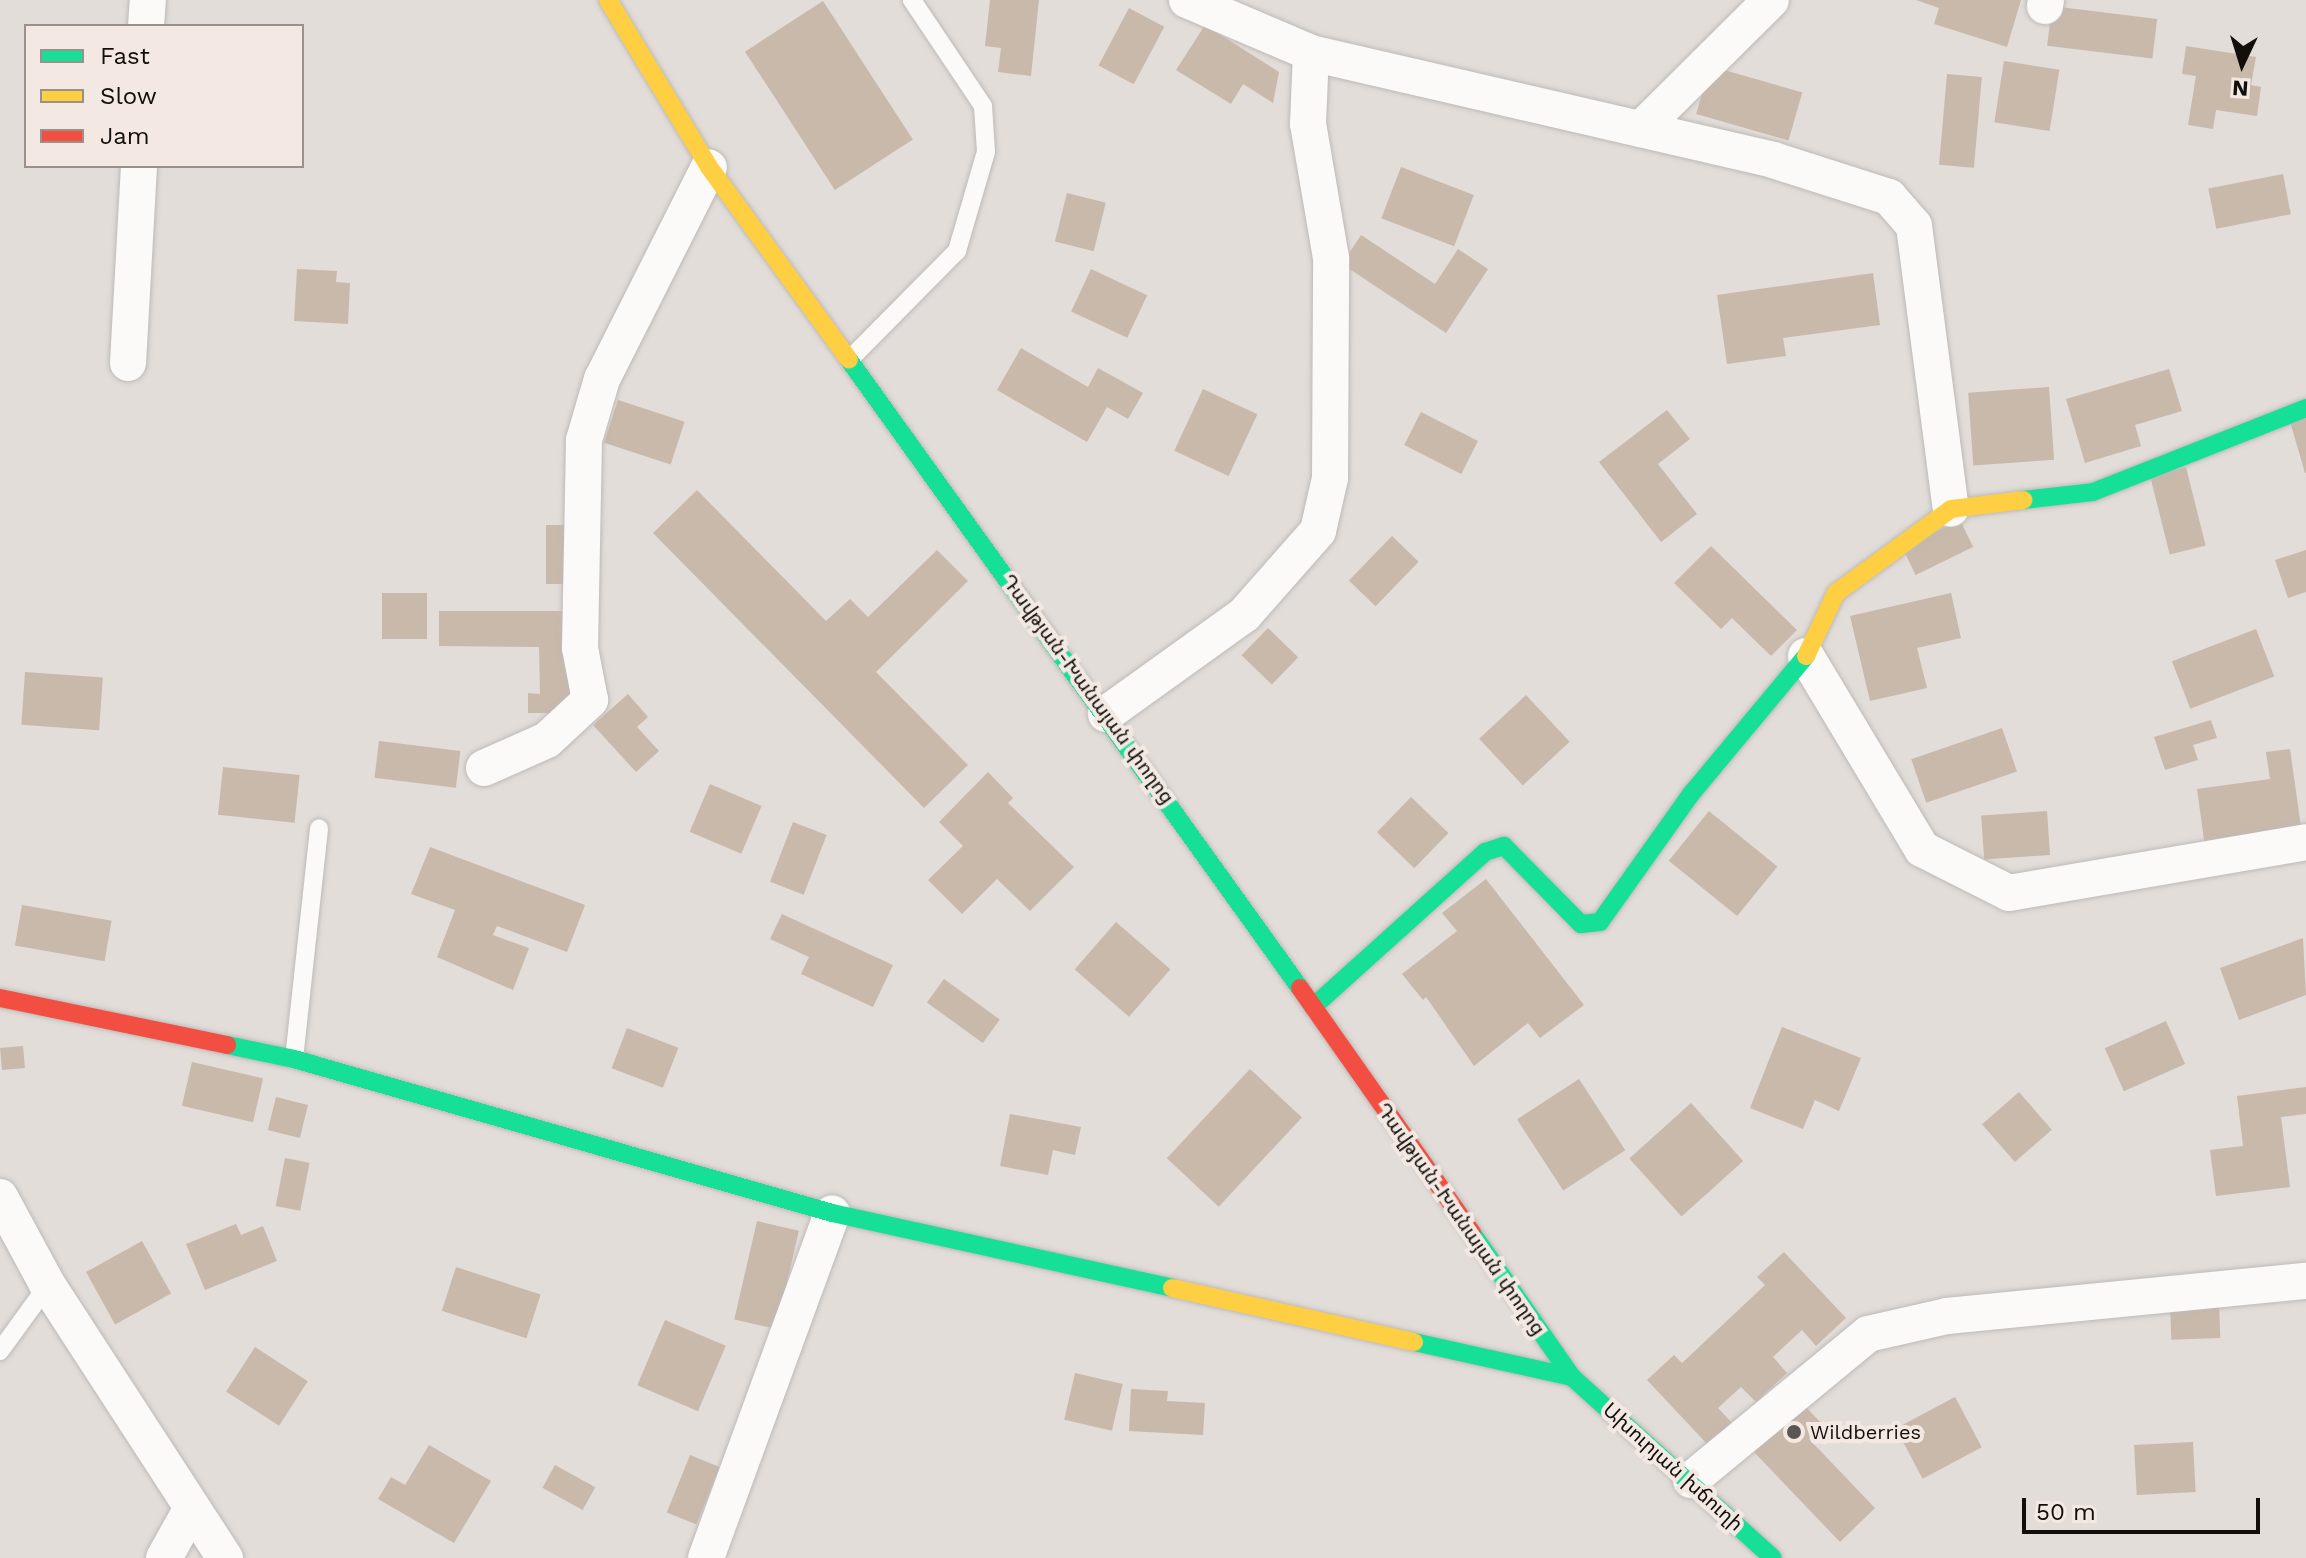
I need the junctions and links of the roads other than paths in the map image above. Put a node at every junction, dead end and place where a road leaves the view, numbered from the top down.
1 (148, 0) edge
2 (608, 0) edge
3 (912, 0) edge
4 (1187, 0) edge
5 (1771, 0) edge
6 (146, 24) edge
7 (1311, 53) junction
8 (1641, 129) junction
9 (709, 167) junction
10 (139, 168) edge
11 (851, 358) junction
12 (128, 363) dead end
13 (2306, 408) edge
14 (1951, 509) junction
15 (1806, 656) junction
16 (1106, 714) junction
17 (484, 768) dead end
18 (319, 828) dead end
19 (2306, 842) edge
20 (0, 998) edge
21 (1313, 1007) junction
22 (294, 1059) junction
23 (0, 1197) edge
24 (832, 1213) junction
25 (2306, 1281) edge
26 (48, 1285) junction
27 (0, 1351) edge
28 (1572, 1377) junction
29 (1691, 1480) junction
30 (192, 1508) junction
31 (164, 1558) edge
32 (225, 1558) edge
33 (706, 1558) edge
34 (1773, 1558) edge

1 - 6 street
2 - 9 street, Դավթյան-Խանայան փողոց
3 - 11 lane
4 - 7 street
5 - 8 street
7 - 8 street
7 - 16 street
8 - 14 street
9 - 11 street, Դավթյան-Խանայան փողոց
9 - 17 street
10 - 12 street
11 - 16 street, Դավթյան-Խանայան փողոց
13 - 14 street
14 - 15 street
15 - 19 street
15 - 21 street
16 - 21 street, Դավթյան-Խանայան փողոց
18 - 22 lane
20 - 22 street
21 - 28 street, Դավթյան-Խանայան փողոց
22 - 24 street
23 - 26 street
24 - 28 street
24 - 33 street
25 - 29 street
26 - 27 lane
26 - 30 street
28 - 29 street, Ախուրյան խճուղի
29 - 34 street, Ախուրյան խճուղի
30 - 31 street
30 - 32 street

